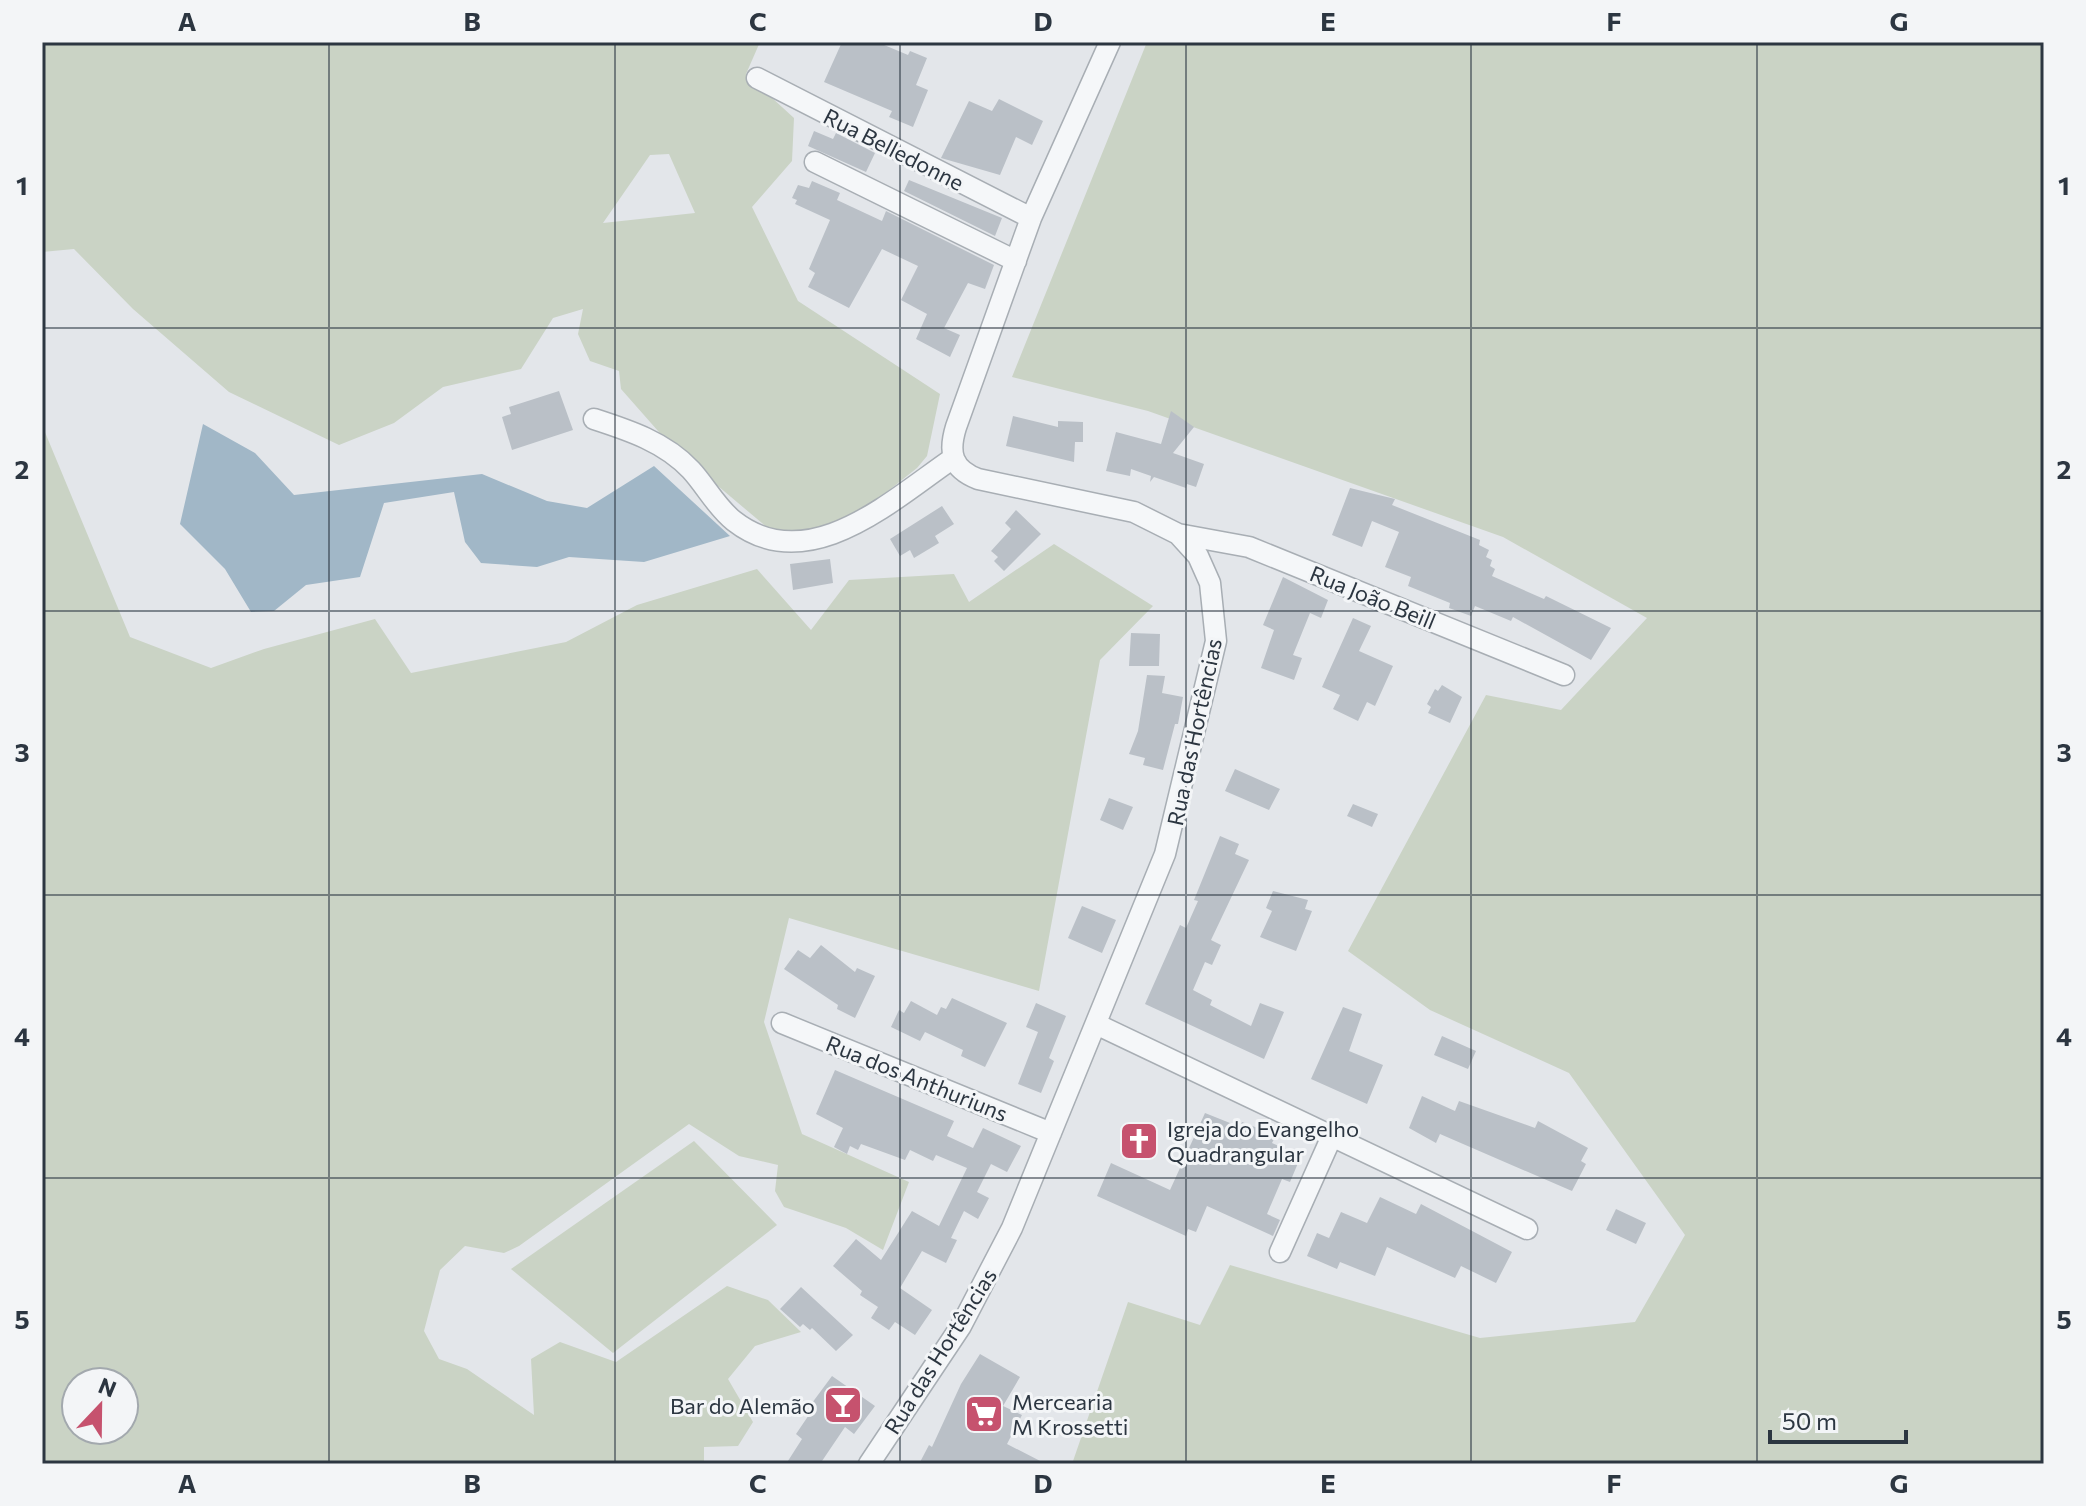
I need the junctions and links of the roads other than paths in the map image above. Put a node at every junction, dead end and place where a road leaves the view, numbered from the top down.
1 (1110, 42) edge
2 (757, 78) dead end
3 (815, 162) dead end
4 (1031, 218) junction
5 (1016, 261) junction
6 (594, 419) dead end
7 (952, 459) junction
8 (1178, 534) junction
9 (1564, 675) dead end
10 (782, 1023) dead end
11 (1096, 1024) junction
12 (1051, 1133) junction
13 (1332, 1136) junction
14 (1527, 1229) dead end
15 (1280, 1252) dead end
16 (869, 1464) edge

1 - 4 street
2 - 4 street, Rua Belledonne
3 - 5 street
4 - 5 street
5 - 7 street
6 - 7 street
7 - 8 street, Rua das Hortências
8 - 9 street, Rua João Beill
8 - 11 street, Rua das Hortências
10 - 12 street, Rua dos Anthuriuns
11 - 12 street, Rua das Hortências
11 - 13 street
12 - 16 street, Rua das Hortências
13 - 14 street
13 - 15 street

